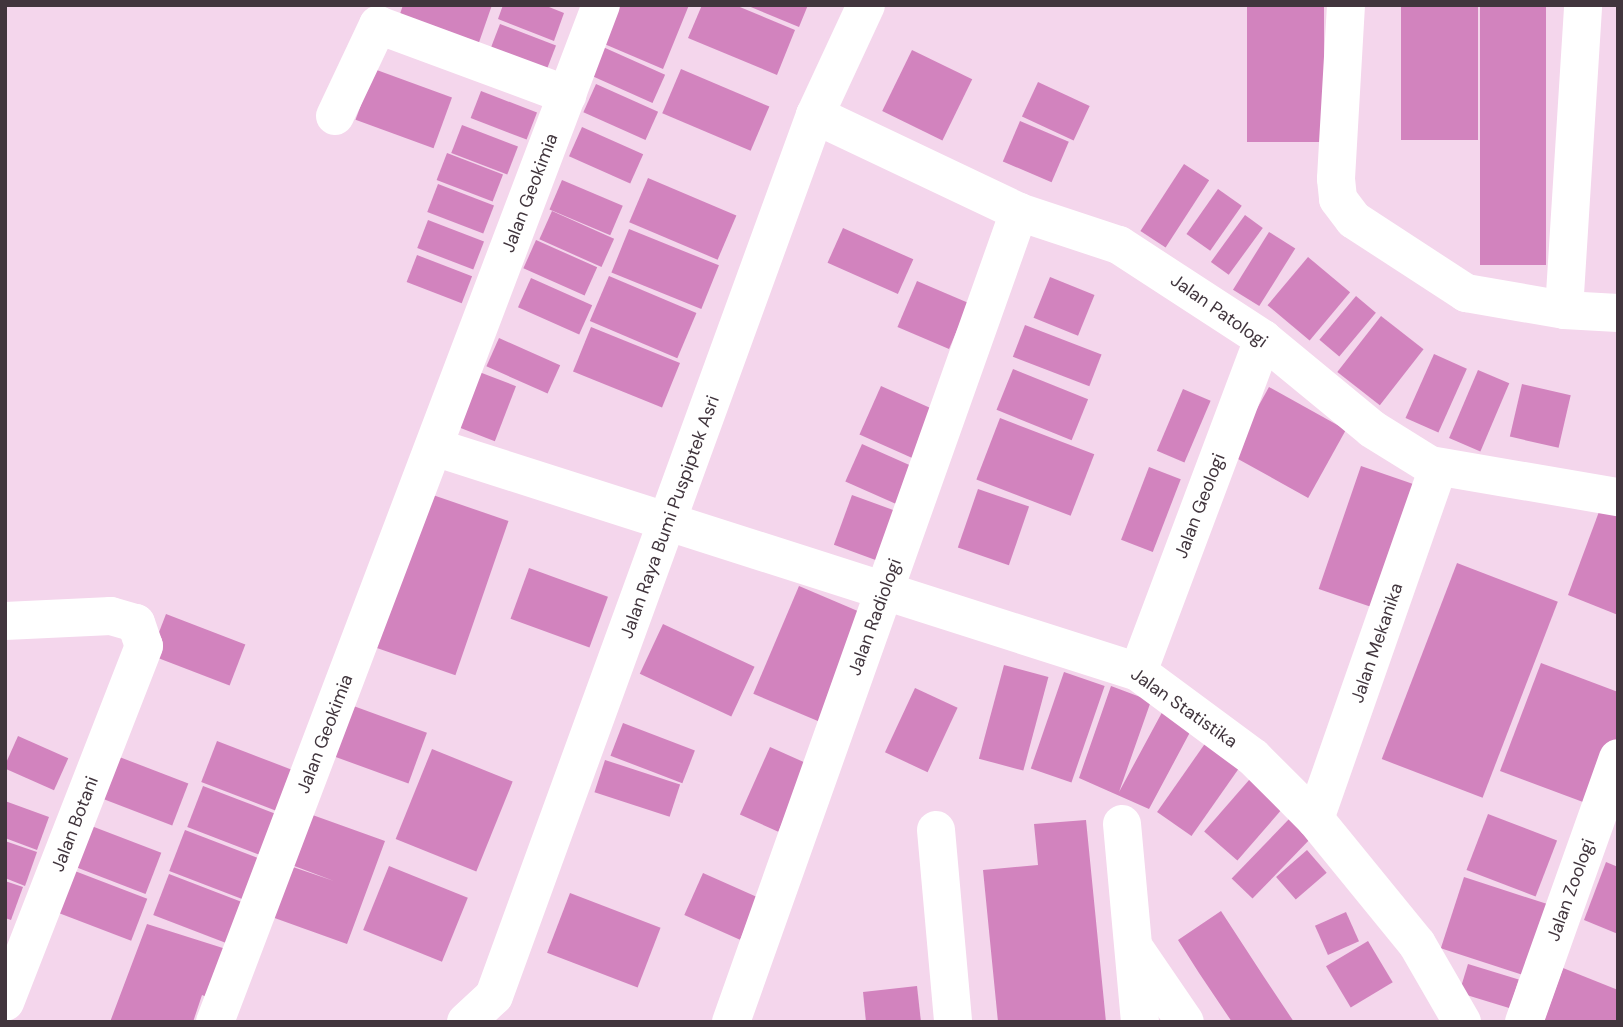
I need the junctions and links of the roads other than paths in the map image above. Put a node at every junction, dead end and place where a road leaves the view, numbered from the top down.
1 (601, 5) edge
2 (866, 5) edge
3 (1346, 5) edge
4 (1583, 5) edge
5 (567, 95) junction
6 (815, 115) junction
7 (335, 116) dead end
8 (1019, 212) junction
9 (1564, 310) junction
10 (1618, 313) edge
11 (1263, 340) junction
12 (434, 447) junction
13 (1438, 468) junction
14 (1618, 497) edge
15 (669, 524) junction
16 (884, 592) junction
17 (5, 621) edge
18 (1138, 672) junction
19 (1618, 758) edge
20 (1315, 819) junction
21 (1122, 824) dead end
22 (936, 830) dead end
23 (1133, 945) junction
24 (5, 1002) edge
25 (215, 1022) edge
26 (466, 1022) edge
27 (732, 1022) edge
28 (953, 1022) edge
29 (1140, 1022) edge
30 (1185, 1022) edge
31 (1462, 1022) edge
32 (1524, 1022) edge

1 - 5 street, Jalan Geokimia
2 - 6 street, Jalan Raya Bumi Puspiptek Asri
3 - 9 street
4 - 9 street
5 - 7 street
5 - 12 street, Jalan Geokimia
6 - 8 street, Jalan Patologi
6 - 15 street, Jalan Raya Bumi Puspiptek Asri
8 - 11 street, Jalan Patologi
8 - 16 street, Jalan Radiologi
9 - 10 street
11 - 13 street, Jalan Patologi
11 - 18 street, Jalan Geologi
12 - 15 street
12 - 25 street, Jalan Geokimia
13 - 14 street, Jalan Patologi
13 - 20 street, Jalan Mekanika
15 - 16 street, Jalan Statistika
15 - 26 street, Jalan Raya Bumi Puspiptek Asri
16 - 18 street, Jalan Statistika
16 - 27 street, Jalan Radiologi
17 - 24 street, Jalan Botani
18 - 20 street, Jalan Statistika
19 - 32 street, Jalan Zoologi
20 - 31 street, Jalan Statistika
21 - 23 street
22 - 28 street
23 - 29 street
23 - 30 street

